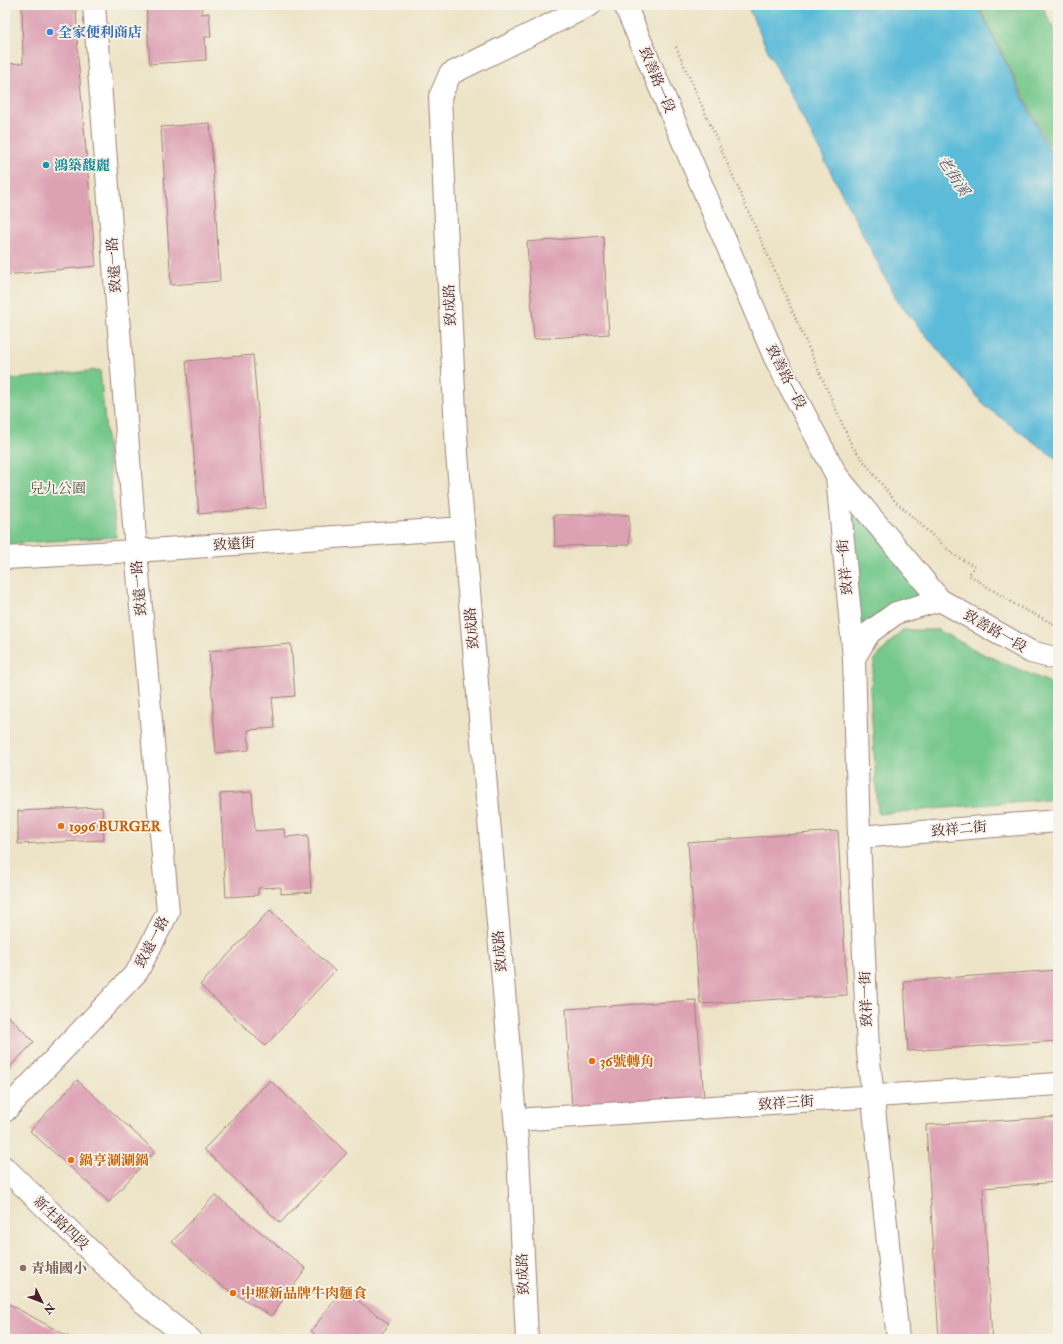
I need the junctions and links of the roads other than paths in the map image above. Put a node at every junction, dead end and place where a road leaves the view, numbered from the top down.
1 (94, 5) edge
2 (590, 5) edge
3 (625, 5) edge
4 (837, 476) junction
5 (463, 528) junction
6 (136, 551) junction
7 (5, 558) edge
8 (940, 600) junction
9 (854, 658) junction
10 (1058, 659) edge
11 (1058, 821) edge
12 (859, 837) junction
13 (1058, 1084) edge
14 (873, 1097) junction
15 (5, 1111) edge
16 (515, 1120) junction
17 (5, 1168) edge
18 (190, 1339) edge
19 (526, 1339) edge
20 (898, 1339) edge

1 - 6 street, 致遠一路
2 - 5 street, 致成路
3 - 4 street, 致善路一段
4 - 8 street, 致善路一段
4 - 9 street, 致祥一街
5 - 6 street, 致遠街
5 - 16 street, 致成路
6 - 7 street, 致遠街
6 - 15 street, 致遠一路
8 - 9 street
8 - 10 street, 致善路一段
9 - 12 street, 致祥一街
11 - 12 street, 致祥二街
12 - 14 street, 致祥一街
13 - 14 street, 致祥三街
14 - 16 street, 致祥三街
14 - 20 street, 致祥一街
16 - 19 street, 致成路
17 - 18 street, 新生路四段

